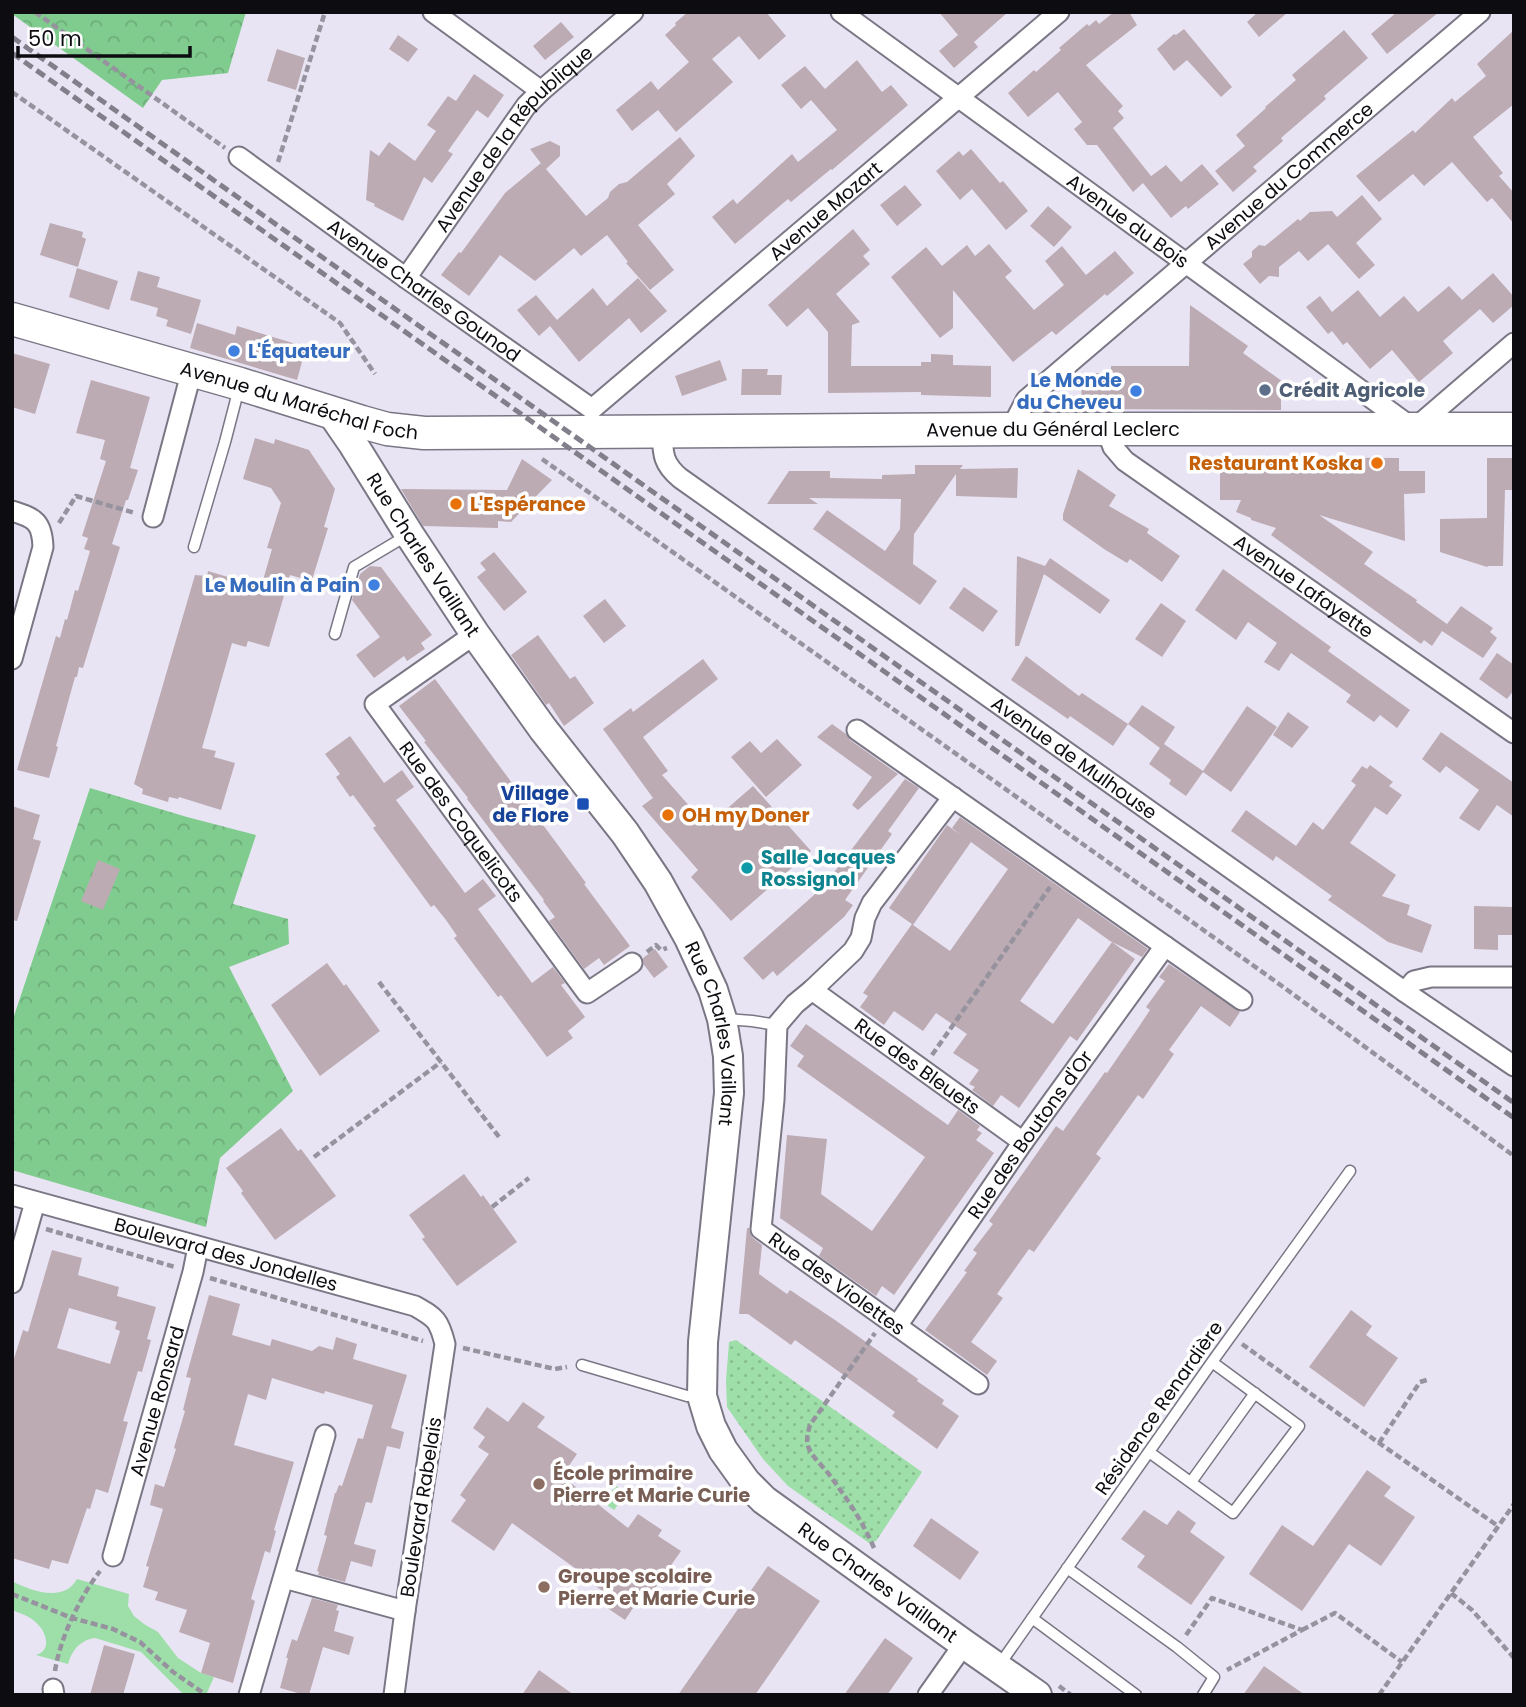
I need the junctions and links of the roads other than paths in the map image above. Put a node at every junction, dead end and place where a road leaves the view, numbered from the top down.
1 (433, 12) edge
2 (633, 12) edge
3 (841, 12) edge
4 (1059, 12) edge
5 (1480, 12) edge
6 (541, 91) junction
7 (959, 97) junction
8 (239, 157) road end
9 (1186, 263) junction
10 (406, 278) junction
11 (12, 318) edge
12 (1514, 343) edge
13 (192, 370) junction
14 (240, 384) junction
15 (331, 412) junction
16 (593, 420) junction
17 (1011, 429) junction
18 (1106, 429) junction
19 (1414, 429) junction
20 (1514, 429) edge
21 (662, 431) junction
22 (12, 511) edge
23 (153, 517) road end
24 (410, 534) junction
25 (194, 547) dead end
26 (18, 619) edge
27 (335, 634) dead end
28 (475, 634) junction
29 (12, 659) edge
30 (857, 730) dead end
31 (1514, 733) edge
32 (953, 797) junction
33 (1165, 946) junction
34 (632, 963) road end
35 (1514, 977) edge
36 (812, 990) junction
37 (1405, 992) junction
38 (1242, 1000) dead end
39 (722, 1019) junction
40 (777, 1025) junction
41 (1514, 1066) edge
42 (1023, 1142) junction
43 (1350, 1171) dead end
44 (12, 1195) edge
45 (35, 1202) junction
46 (198, 1247) junction
47 (12, 1283) edge
48 (437, 1321) joint
49 (897, 1326) junction
50 (1212, 1362) junction
51 (582, 1365) road end
52 (978, 1384) dead end
53 (1255, 1393) junction
54 (702, 1396) junction
55 (325, 1435) dead end
56 (1149, 1451) junction
57 (1191, 1482) junction
58 (113, 1556) road end
59 (1067, 1568) junction
60 (284, 1578) junction
61 (405, 1611) junction
62 (1032, 1618) junction
63 (964, 1644) junction
64 (998, 1667) junction
65 (249, 1695) edge
66 (394, 1695) edge
67 (928, 1695) edge
68 (1037, 1695) edge
69 (1136, 1695) edge
70 (1203, 1695) edge

1 - 6 street
2 - 6 street, Avenue de la République
3 - 7 street, Avenue du Bois
4 - 7 street, Avenue Mozart
5 - 9 street, Avenue du Commerce
6 - 10 street, Avenue de la République
7 - 9 street, Avenue du Bois
7 - 16 street, Avenue Mozart
8 - 10 street, Avenue Charles Gounod
9 - 17 street, Avenue du Commerce
9 - 19 street, Avenue du Bois
10 - 16 street, Avenue Charles Gounod
11 - 13 main road, Avenue du Maréchal Foch
12 - 19 street
13 - 14 main road, Avenue du Maréchal Foch
13 - 23 street
14 - 15 main road, Avenue du Maréchal Foch
14 - 25 lane
15 - 16 main road, Avenue du Maréchal Foch
15 - 24 main road, Rue Charles Vaillant
16 - 21 main road, Avenue du Général Leclerc
17 - 18 main road, Avenue du Général Leclerc
17 - 21 main road, Avenue du Général Leclerc
18 - 19 main road, Avenue du Général Leclerc
18 - 31 street, Avenue Lafayette
19 - 20 main road, Avenue du Général Leclerc
21 - 37 street, Avenue de Mulhouse
22 - 26 street
24 - 27 lane
24 - 28 main road, Rue Charles Vaillant
26 - 29 street
28 - 34 street, Rue des Coquelicots
28 - 39 main road, Rue Charles Vaillant
30 - 32 street
32 - 33 street
32 - 36 street
33 - 38 street
33 - 42 street, Rue des Boutons d'Or
35 - 37 street
36 - 40 street
36 - 42 street, Rue des Bleuets
37 - 41 street, Avenue de Mulhouse
39 - 40 lane
39 - 54 main road, Rue Charles Vaillant
40 - 49 street, Rue des Violettes
42 - 49 street, Rue des Boutons d'Or
43 - 50 lane, Résidence Renardière
44 - 45 street, Boulevard des Jondelles
45 - 46 street, Boulevard des Jondelles
45 - 47 street
46 - 48 street, Boulevard des Jondelles
46 - 58 street, Avenue Ronsard
48 - 61 street, Boulevard Rabelais
49 - 52 street, Rue des Violettes
50 - 53 lane
50 - 56 lane, Résidence Renardière
51 - 54 lane
53 - 57 lane
53 - 57 lane
54 - 63 main road, Rue Charles Vaillant
55 - 60 street
56 - 57 lane
56 - 59 lane, Résidence Renardière
59 - 62 lane, Résidence Renardière
59 - 70 lane
60 - 61 street
60 - 65 street
61 - 66 street, Boulevard Rabelais
62 - 64 lane, Résidence Renardière
62 - 69 lane
63 - 64 main road, Rue Charles Vaillant
63 - 67 street
64 - 68 main road, Rue Charles Vaillant

